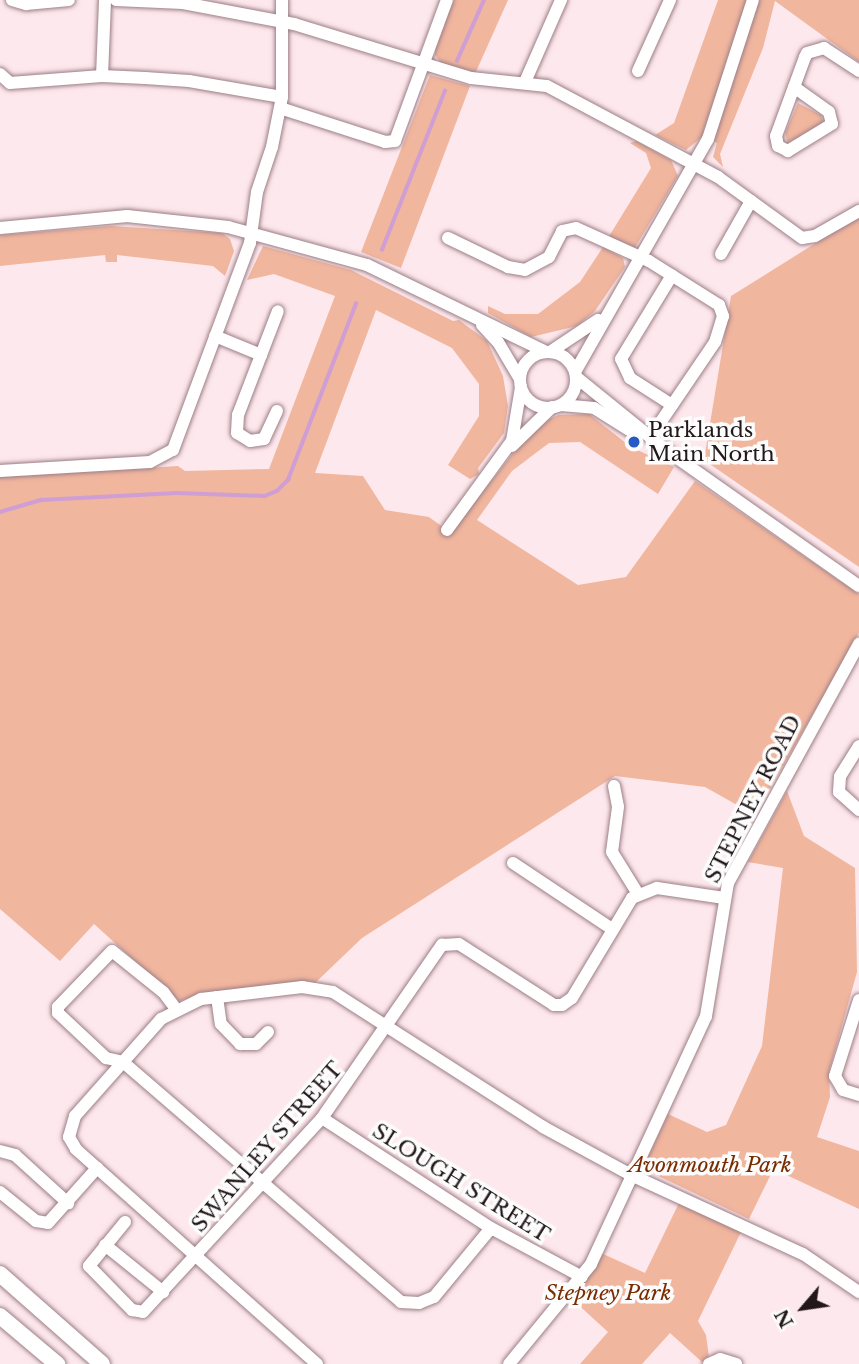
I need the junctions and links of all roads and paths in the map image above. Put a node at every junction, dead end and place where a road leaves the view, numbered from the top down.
1 (11, 0) edge
2 (69, 0) edge
3 (105, 0) edge
4 (116, 0) edge
5 (282, 0) edge
6 (447, 0) edge
7 (561, 0) edge
8 (670, 0) edge
9 (752, 0) edge
10 (183, 2) edge
11 (0, 9) edge
12 (283, 22) junction
13 (423, 65) junction
14 (638, 71) dead end
15 (859, 71) edge
16 (0, 74) edge
17 (102, 76) junction
18 (525, 82) junction
19 (794, 87) junction
20 (281, 103) junction
21 (696, 164) junction
22 (751, 201) junction
23 (859, 211) edge
24 (0, 228) edge
25 (250, 233) junction
26 (448, 238) dead end
27 (721, 254) dead end
28 (642, 259) junction
29 (672, 275) junction
30 (616, 298) junction
31 (443, 300) junction
32 (278, 311) dead end
33 (215, 336) junction
34 (548, 352) junction
35 (261, 355) junction
36 (575, 374) junction
37 (520, 383) junction
38 (672, 405) junction
39 (556, 406) junction
40 (277, 411) dead end
41 (650, 436) junction
42 (666, 450) junction
43 (498, 463) junction
44 (0, 471) edge
45 (447, 530) dead end
46 (859, 586) edge
47 (859, 644) edge
48 (859, 746) edge
49 (614, 786) dead end
50 (859, 810) edge
51 (513, 863) dead end
52 (638, 894) junction
53 (724, 898) junction
54 (612, 929) junction
55 (217, 997) junction
56 (859, 1000) edge
57 (176, 1009) junction
58 (387, 1026) junction
59 (268, 1032) dead end
60 (123, 1062) junction
61 (859, 1095) edge
62 (322, 1118) junction
63 (0, 1151) edge
64 (97, 1168) junction
65 (631, 1175) junction
66 (263, 1184) junction
67 (0, 1192) edge
68 (68, 1203) junction
69 (125, 1222) dead end
70 (491, 1228) junction
71 (105, 1245) junction
72 (198, 1257) junction
73 (0, 1274) edge
74 (582, 1277) junction
75 (163, 1292) junction
76 (859, 1292) edge
77 (0, 1317) edge
78 (57, 1364) edge
79 (102, 1364) edge
80 (317, 1364) edge
81 (509, 1364) edge
82 (709, 1364) edge
83 (736, 1364) edge

1 - 2 street
1 - 11 street
3 - 17 street
4 - 10 street
5 - 12 street
6 - 13 street
7 - 18 street
8 - 14 street
9 - 21 street
10 - 12 street
12 - 13 street
12 - 20 street
13 - 18 street
13 - 20 street
15 - 19 street
16 - 17 street
17 - 20 street
18 - 21 street
19 - 19 street
20 - 25 street
21 - 22 street
21 - 28 street
22 - 23 street
22 - 27 street
24 - 25 street
25 - 31 street
25 - 33 street
26 - 28 street
28 - 29 street
28 - 30 street
29 - 38 street
29 - 38 street
30 - 34 street
30 - 36 street
31 - 34 street
31 - 37 street
32 - 35 street
33 - 35 street
33 - 44 street
34 - 36 street
34 - 37 street
35 - 40 street
36 - 39 street
36 - 41 street
37 - 39 street
37 - 43 street
38 - 41 street
39 - 42 street
39 - 43 street
41 - 42 street
42 - 46 street
43 - 45 street
47 - 53 street, STEPNEY ROAD
48 - 50 street
49 - 52 street
51 - 54 street
52 - 53 street
52 - 54 street
53 - 65 street, STEPNEY ROAD
54 - 58 street, SWANLEY STREET
55 - 57 street
55 - 58 street
55 - 59 street
56 - 61 street
57 - 60 street
57 - 60 street
58 - 62 street, SWANLEY STREET
58 - 65 street
60 - 64 street
60 - 66 street
62 - 66 street, SWANLEY STREET
62 - 70 street, SLOUGH STREET
63 - 68 street
64 - 68 street
64 - 72 street
65 - 74 street, STEPNEY ROAD
65 - 76 street
66 - 70 street
66 - 72 street, SWANLEY STREET
67 - 68 street
69 - 71 street
70 - 74 street, SLOUGH STREET
71 - 75 street
71 - 75 street, SWANLEY STREET
72 - 75 street, SWANLEY STREET
72 - 80 street
73 - 79 main road
74 - 81 street, STEPNEY ROAD
77 - 78 main road
82 - 83 street

